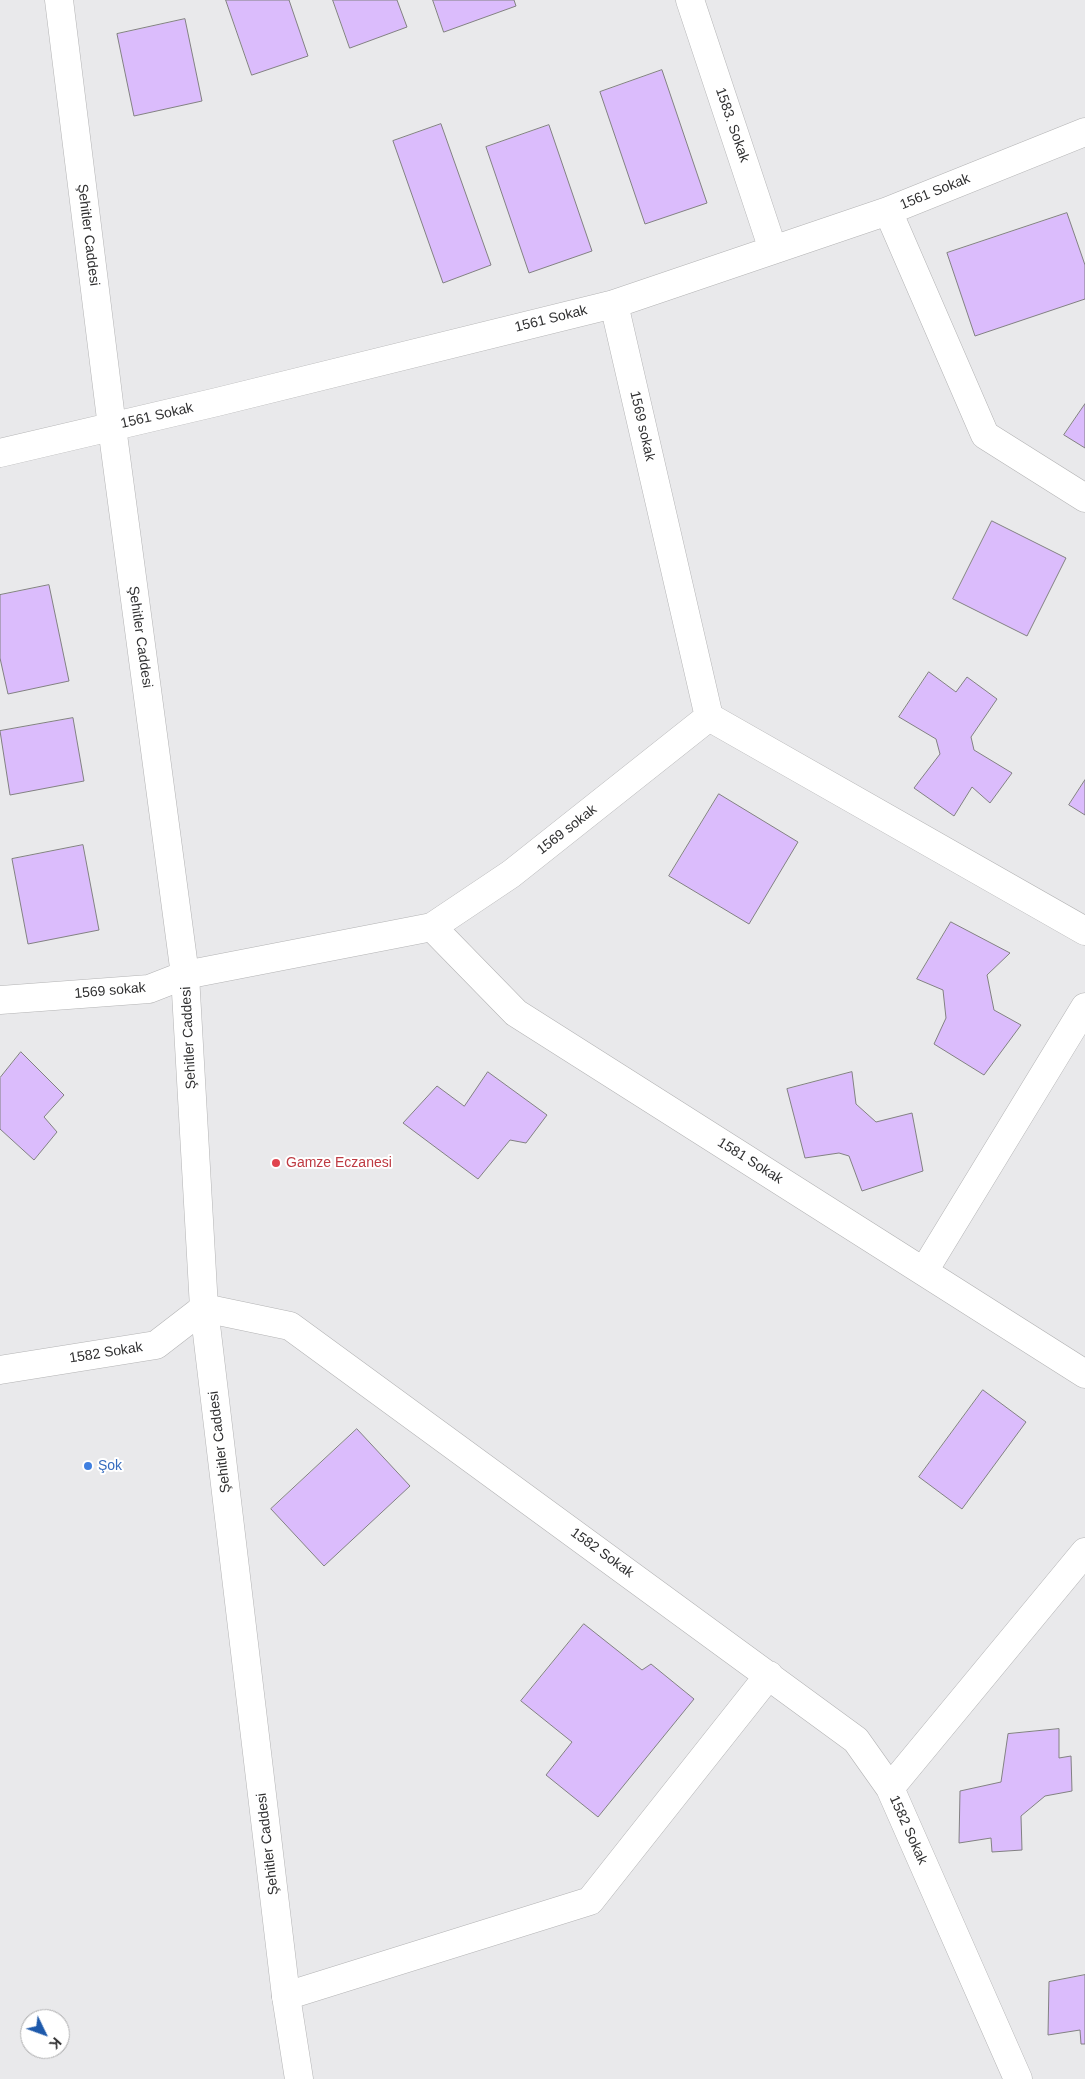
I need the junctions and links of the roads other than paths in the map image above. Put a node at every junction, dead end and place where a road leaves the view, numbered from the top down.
1 (59, 0) edge
2 (690, 0) edge
3 (1085, 132) edge
4 (888, 211) junction
5 (772, 250) junction
6 (614, 304) junction
7 (112, 427) junction
8 (0, 454) edge
9 (1085, 498) edge
10 (709, 718) junction
11 (432, 927) junction
12 (1085, 930) edge
13 (185, 975) junction
14 (0, 1000) edge
15 (1085, 1007) edge
16 (924, 1271) junction
17 (204, 1308) junction
18 (0, 1370) edge
19 (1085, 1374) edge
20 (1085, 1552) edge
21 (769, 1676) junction
22 (890, 1788) junction
23 (286, 1996) junction
24 (299, 2079) edge
25 (1018, 2079) edge

1 - 7 street, Şehitler Caddesi
2 - 5 street, 1583. Sokak
3 - 4 street, 1561 Sokak
4 - 5 street, 1561 Sokak
4 - 9 street
5 - 6 street, 1561 Sokak
6 - 7 street, 1561 Sokak
6 - 10 street, 1569 sokak
7 - 8 street, 1561 Sokak
7 - 13 street, Şehitler Caddesi
10 - 11 street, 1569 sokak
10 - 12 street
11 - 13 street, 1569 sokak
11 - 16 street, 1581 Sokak
13 - 14 street, 1569 sokak
13 - 17 street, Şehitler Caddesi
15 - 16 street
16 - 19 street, 1581 Sokak
17 - 18 street, 1582 Sokak
17 - 21 street, 1582 Sokak
17 - 23 street, Şehitler Caddesi
20 - 22 street
21 - 22 street, 1582 Sokak
21 - 23 street
22 - 25 street, 1582 Sokak
23 - 24 street, Şehitler Caddesi

